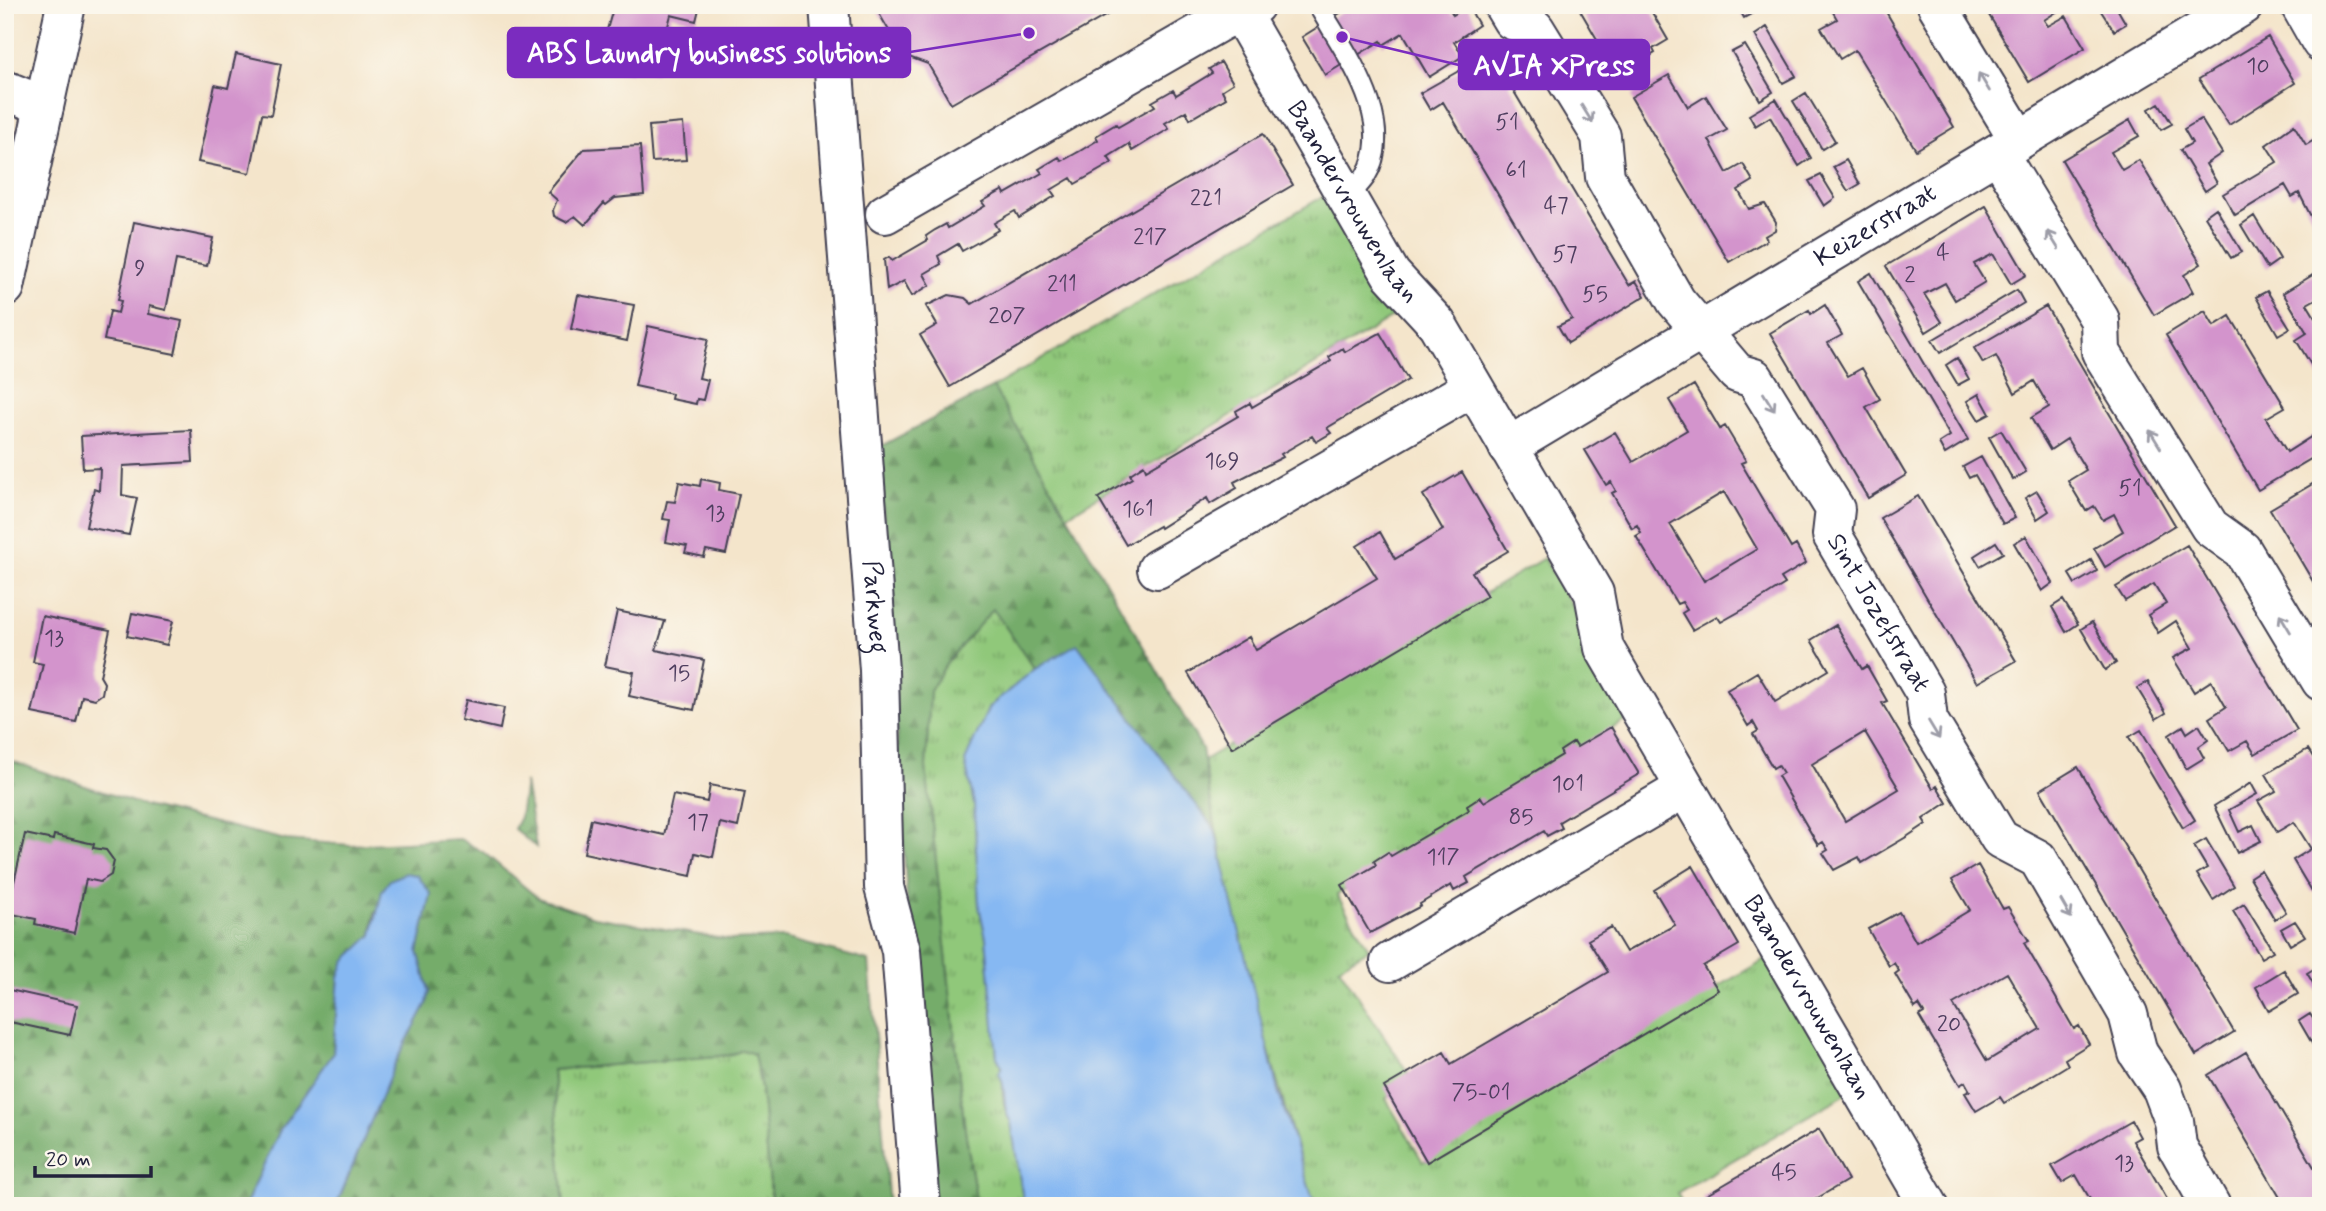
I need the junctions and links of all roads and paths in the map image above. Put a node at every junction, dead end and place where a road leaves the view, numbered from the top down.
1 (66, 5) edge
2 (829, 5) edge
3 (1318, 5) edge
4 (1503, 5) edge
5 (1937, 5) edge
6 (2244, 5) edge
7 (2300, 5) edge
8 (1244, 8) edge
9 (2321, 42) edge
10 (5, 90) edge
11 (44, 106) junction
12 (2008, 147) junction
13 (1347, 198) junction
14 (885, 214) dead end
15 (5, 287) edge
16 (1703, 330) junction
17 (1473, 387) junction
18 (1508, 447) junction
19 (1157, 569) dead end
20 (2321, 681) edge
21 (1685, 788) junction
22 (1390, 962) dead end
23 (920, 1206) edge
24 (1928, 1206) edge
25 (2211, 1206) edge

1 - 11 street
2 - 23 street, Parkweg
3 - 13 lane
4 -> 16 street, Sint Jozefstraat
12 -> 5 street
6 - 12 street, Keizerstraat
7 - 9 street
8 - 13 street, Baandervrouwenlaan
8 - 14 street, Baandervrouwenlaan
10 - 11 street
11 - 15 street
12 - 16 street, Keizerstraat
20 -> 12 street
13 - 17 street, Baandervrouwenlaan
16 - 18 street, Keizerstraat
16 -> 25 street, Sint Jozefstraat
17 - 18 street, Baandervrouwenlaan
17 - 19 street
18 - 21 street, Baandervrouwenlaan
21 - 22 street
21 - 24 street, Baandervrouwenlaan

